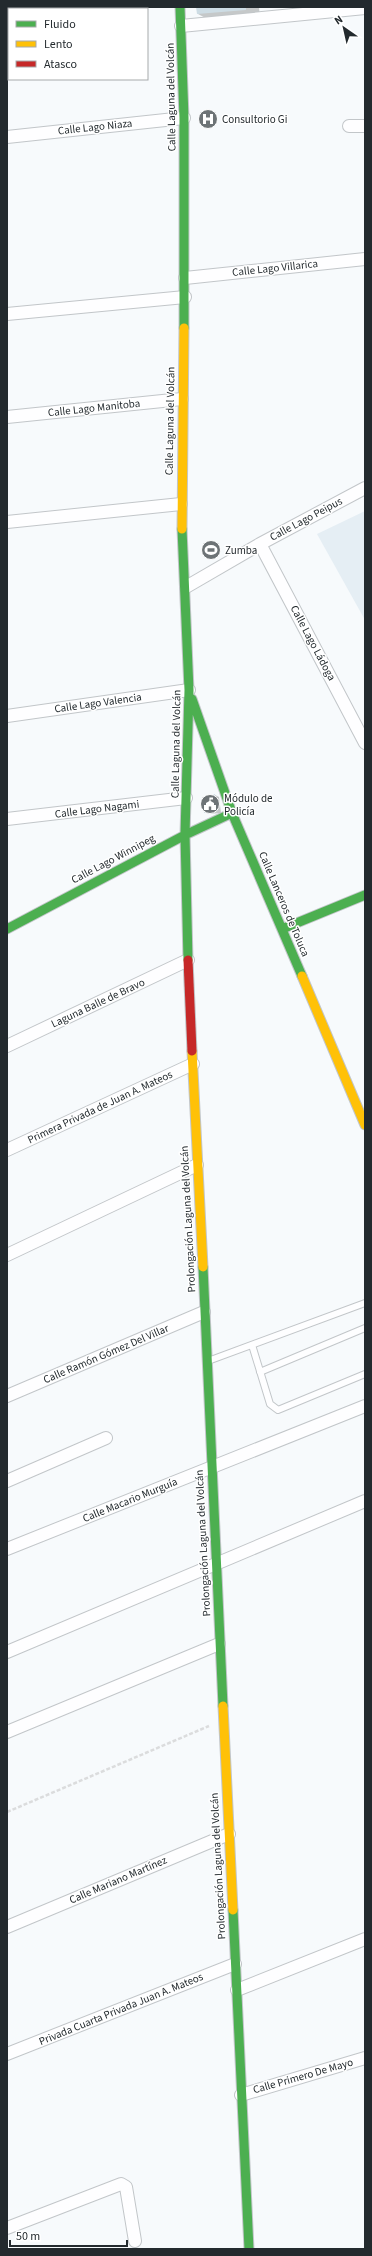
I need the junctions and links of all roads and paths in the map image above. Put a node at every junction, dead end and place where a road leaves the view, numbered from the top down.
1 (180, 7) edge
2 (365, 8) edge
3 (181, 26) junction
4 (184, 118) junction
5 (349, 126) dead end
6 (365, 126) edge
7 (7, 137) edge
8 (365, 259) edge
9 (185, 278) junction
10 (185, 297) junction
11 (7, 314) edge
12 (182, 399) junction
13 (7, 418) edge
14 (365, 488) edge
15 (181, 504) junction
16 (7, 522) edge
17 (260, 544) junction
18 (186, 587) junction
19 (189, 690) junction
20 (7, 716) edge
21 (365, 743) edge
22 (186, 798) junction
23 (232, 813) junction
24 (7, 819) edge
25 (185, 835) junction
26 (365, 895) edge
27 (282, 929) junction
28 (7, 930) edge
29 (188, 960) junction
30 (7, 1046) edge
31 (193, 1064) junction
32 (365, 1125) edge
33 (7, 1150) edge
34 (198, 1165) junction
35 (7, 1255) edge
36 (365, 1303) edge
37 (204, 1312) junction
38 (365, 1328) edge
39 (252, 1344) junction
40 (206, 1361) junction
41 (260, 1372) junction
42 (365, 1374) edge
43 (7, 1396) edge
44 (365, 1406) edge
45 (106, 1438) dead end
46 (212, 1467) junction
47 (7, 1481) edge
48 (365, 1501) edge
49 (7, 1549) edge
50 (216, 1564) junction
51 (219, 1644) junction
52 (7, 1652) edge
53 (223, 1720) junction
54 (7, 1732) edge
55 (7, 1812) edge
56 (229, 1834) junction
57 (7, 1927) edge
58 (365, 1939) edge
59 (235, 1964) junction
60 (236, 1990) junction
61 (7, 2054) edge
62 (365, 2058) edge
63 (241, 2095) junction
64 (7, 2228) edge
65 (135, 2241) dead end
66 (249, 2249) edge

1 - 3 street, Calle Laguna del Volcán
2 - 3 street
3 - 4 street, Calle Laguna del Volcán
4 - 7 street, Calle Lago Niaza
4 - 9 street, Calle Laguna del Volcán
5 - 6 street
8 - 9 street, Calle Lago Villarica
9 - 10 street, Calle Laguna del Volcán
10 - 11 street
10 - 12 street, Calle Laguna del Volcán
12 - 13 street, Calle Lago Manitoba
12 - 15 street, Calle Laguna del Volcán
14 - 17 street, Calle Lago Peipus
15 - 16 street
15 - 18 street, Calle Laguna del Volcán
17 - 18 street, Calle Lago Peipus
17 - 21 street, Calle Lago Ládoga
18 - 19 street, Calle Laguna del Volcán
19 - 20 street, Calle Lago Valencia
19 - 22 street, Calle Laguna del Volcán
19 - 23 street, Calle Lanceros de Toluca
22 - 24 street, Calle Lago Nagami
22 - 25 street, Calle Laguna del Volcán
23 - 25 street, Calle Lago Winnipeg
23 - 27 street, Calle Lanceros de Toluca
25 - 28 street, Calle Lago Winnipeg
25 - 29 street, Prolongación Laguna del Volcán
26 - 27 street
27 - 32 street, Calle Lanceros de Toluca
29 - 30 street, Laguna Balle de Bravo
29 - 31 street, Prolongación Laguna del Volcán
31 - 33 street, Primera Privada de Juan A. Mateos
31 - 34 street, Prolongación Laguna del Volcán
34 - 35 street
34 - 37 street, Prolongación Laguna del Volcán
36 - 39 lane
37 - 40 street, Prolongación Laguna del Volcán
37 - 43 street, Calle Ramón Gómez Del Villar
38 - 41 lane
39 - 40 lane
39 - 41 lane
40 - 46 street, Prolongación Laguna del Volcán
41 - 42 lane
44 - 46 street, Calle Macario Murguía
45 - 47 street
46 - 49 street, Calle Macario Murguía
46 - 50 street, Prolongación Laguna del Volcán
48 - 50 street
50 - 51 street, Prolongación Laguna del Volcán
50 - 52 street
51 - 53 street, Prolongación Laguna del Volcán
51 - 54 street
53 - 55 path
53 - 56 street, Prolongación Laguna del Volcán
56 - 57 street, Calle Mariano Martínez
56 - 59 street, Prolongación Laguna del Volcán
58 - 60 street
59 - 60 street, Prolongación Laguna del Volcán
59 - 61 street, Privada Cuarta Privada Juan A. Mateos
60 - 63 street, Prolongación Laguna del Volcán
62 - 63 street, Calle Primero De Mayo
63 - 66 street, Prolongación Laguna del Volcán
64 - 65 street

